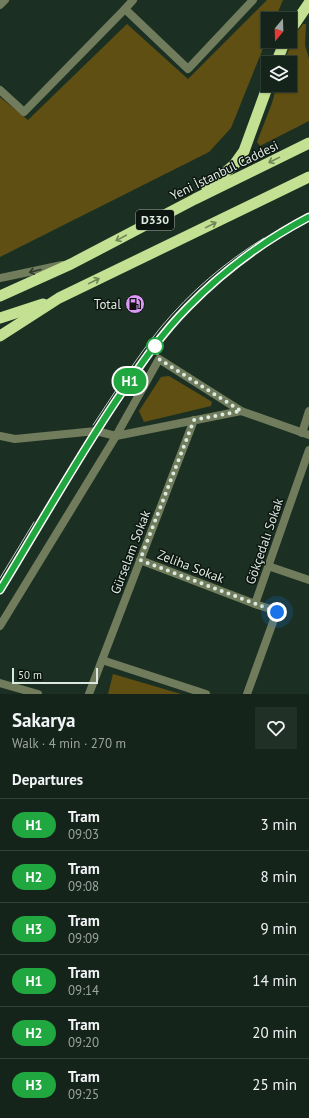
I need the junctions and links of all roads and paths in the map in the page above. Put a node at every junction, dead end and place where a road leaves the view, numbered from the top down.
1 (5, 0) edge
2 (133, 0) edge
3 (253, 0) edge
4 (309, 3) edge
5 (0, 5) edge
6 (125, 9) junction
7 (297, 21) edge
8 (0, 90) edge
9 (266, 92) edge
10 (309, 143) edge
11 (309, 177) edge
12 (195, 199) junction
13 (71, 264) junction
14 (0, 278) edge
15 (0, 296) edge
16 (59, 298) junction
17 (0, 318) edge
18 (0, 336) edge
19 (241, 411) junction
20 (309, 411) edge
21 (194, 420) junction
22 (305, 434) edge
23 (0, 436) edge
24 (116, 436) junction
25 (309, 450) edge
26 (307, 461) edge
27 (140, 560) junction
28 (268, 566) junction
29 (309, 580) edge
30 (255, 604) junction
31 (0, 626) edge
32 (102, 660) junction
33 (0, 683) edge
34 (38, 694) edge
35 (89, 694) edge
36 (206, 694) edge
37 (247, 694) edge

1 - 5 street
2 - 6 street
3 - 6 street
4 - 7 highway
6 - 8 street
9 - 12 highway
10 -> 12 highway, Yeni İstanbul Caddesi / D330
16 -> 11 highway, D330
12 -> 13 highway, Yeni İstanbul Caddesi / D330
13 -> 14 street
13 - 15 highway, Yeni İstanbul Caddesi / D330
16 - 17 highway, D330
16 - 18 highway
19 - 21 street
19 - 22 street
19 - 24 street
20 - 22 street
21 - 24 street
21 - 27 street, Gürselam Sokak
23 - 24 street
24 - 31 street
25 - 26 street, Gökçedalı Sokak
26 - 28 street, Gökçedalı Sokak
27 - 30 street, Zeliha Sokak
27 - 32 street, Gürselam Sokak
28 - 29 street
28 - 30 street, Gökçedalı Sokak
30 - 37 street, Gökçedalı Sokak
32 - 35 street, Gürselam Sokak
32 - 36 street
33 - 34 street

